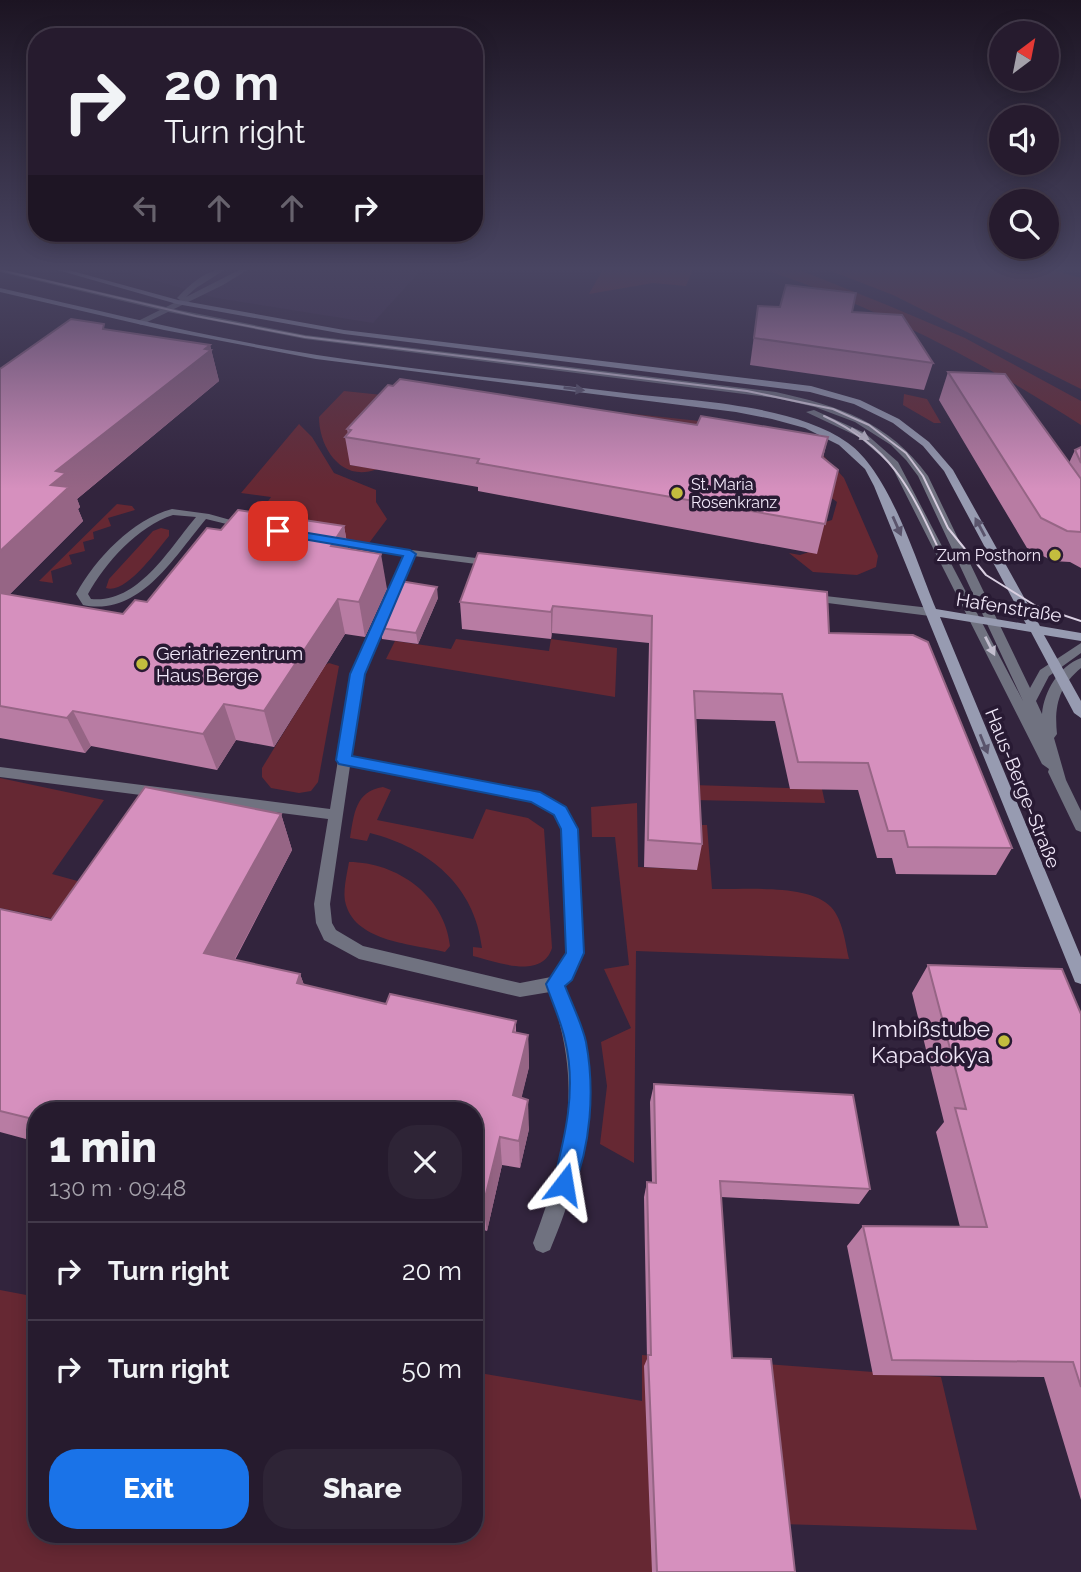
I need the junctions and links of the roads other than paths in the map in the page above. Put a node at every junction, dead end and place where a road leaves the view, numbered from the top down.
1 (230, 342) edge
2 (305, 342) edge
3 (345, 342) edge
4 (427, 342) edge
5 (202, 517) junction
6 (266, 529) edge
7 (342, 544) edge
8 (410, 554) junction
9 (507, 564) edge
10 (798, 597) edge
11 (930, 612) junction
12 (976, 620) junction
13 (994, 623) junction
14 (1035, 631) junction
15 (1081, 637) edge
16 (1081, 647) edge
17 (1081, 662) edge
18 (1054, 664) junction
19 (1061, 677) junction
20 (1029, 699) junction
21 (1081, 713) edge
22 (344, 760) junction
23 (0, 772) edge
24 (1059, 780) junction
25 (335, 815) junction
26 (1081, 826) edge
27 (1081, 977) edge
28 (555, 984) junction
29 (543, 1243) dead end

1 -> 11 main road, Haus-Berge-Straße
2 -> 12 street
3 - 13 street
14 -> 4 main road
5 - 5 street
5 - 6 street
7 - 8 street
8 - 9 street
8 - 22 street
10 - 11 street
11 - 12 main road, Hafenstraße
11 -> 27 main road, Haus-Berge-Straße
12 - 13 main road, Hafenstraße
12 -> 24 street
13 - 14 main road, Hafenstraße
13 - 20 street
14 - 15 main road, Hafenstraße
14 - 18 main road
16 - 18 street
17 - 19 street
18 - 19 main road
18 - 20 street
19 - 21 main road
19 - 24 street
20 - 24 street
22 - 25 street
22 - 28 street
23 - 25 street
24 - 26 street
25 - 28 street
28 - 29 street

